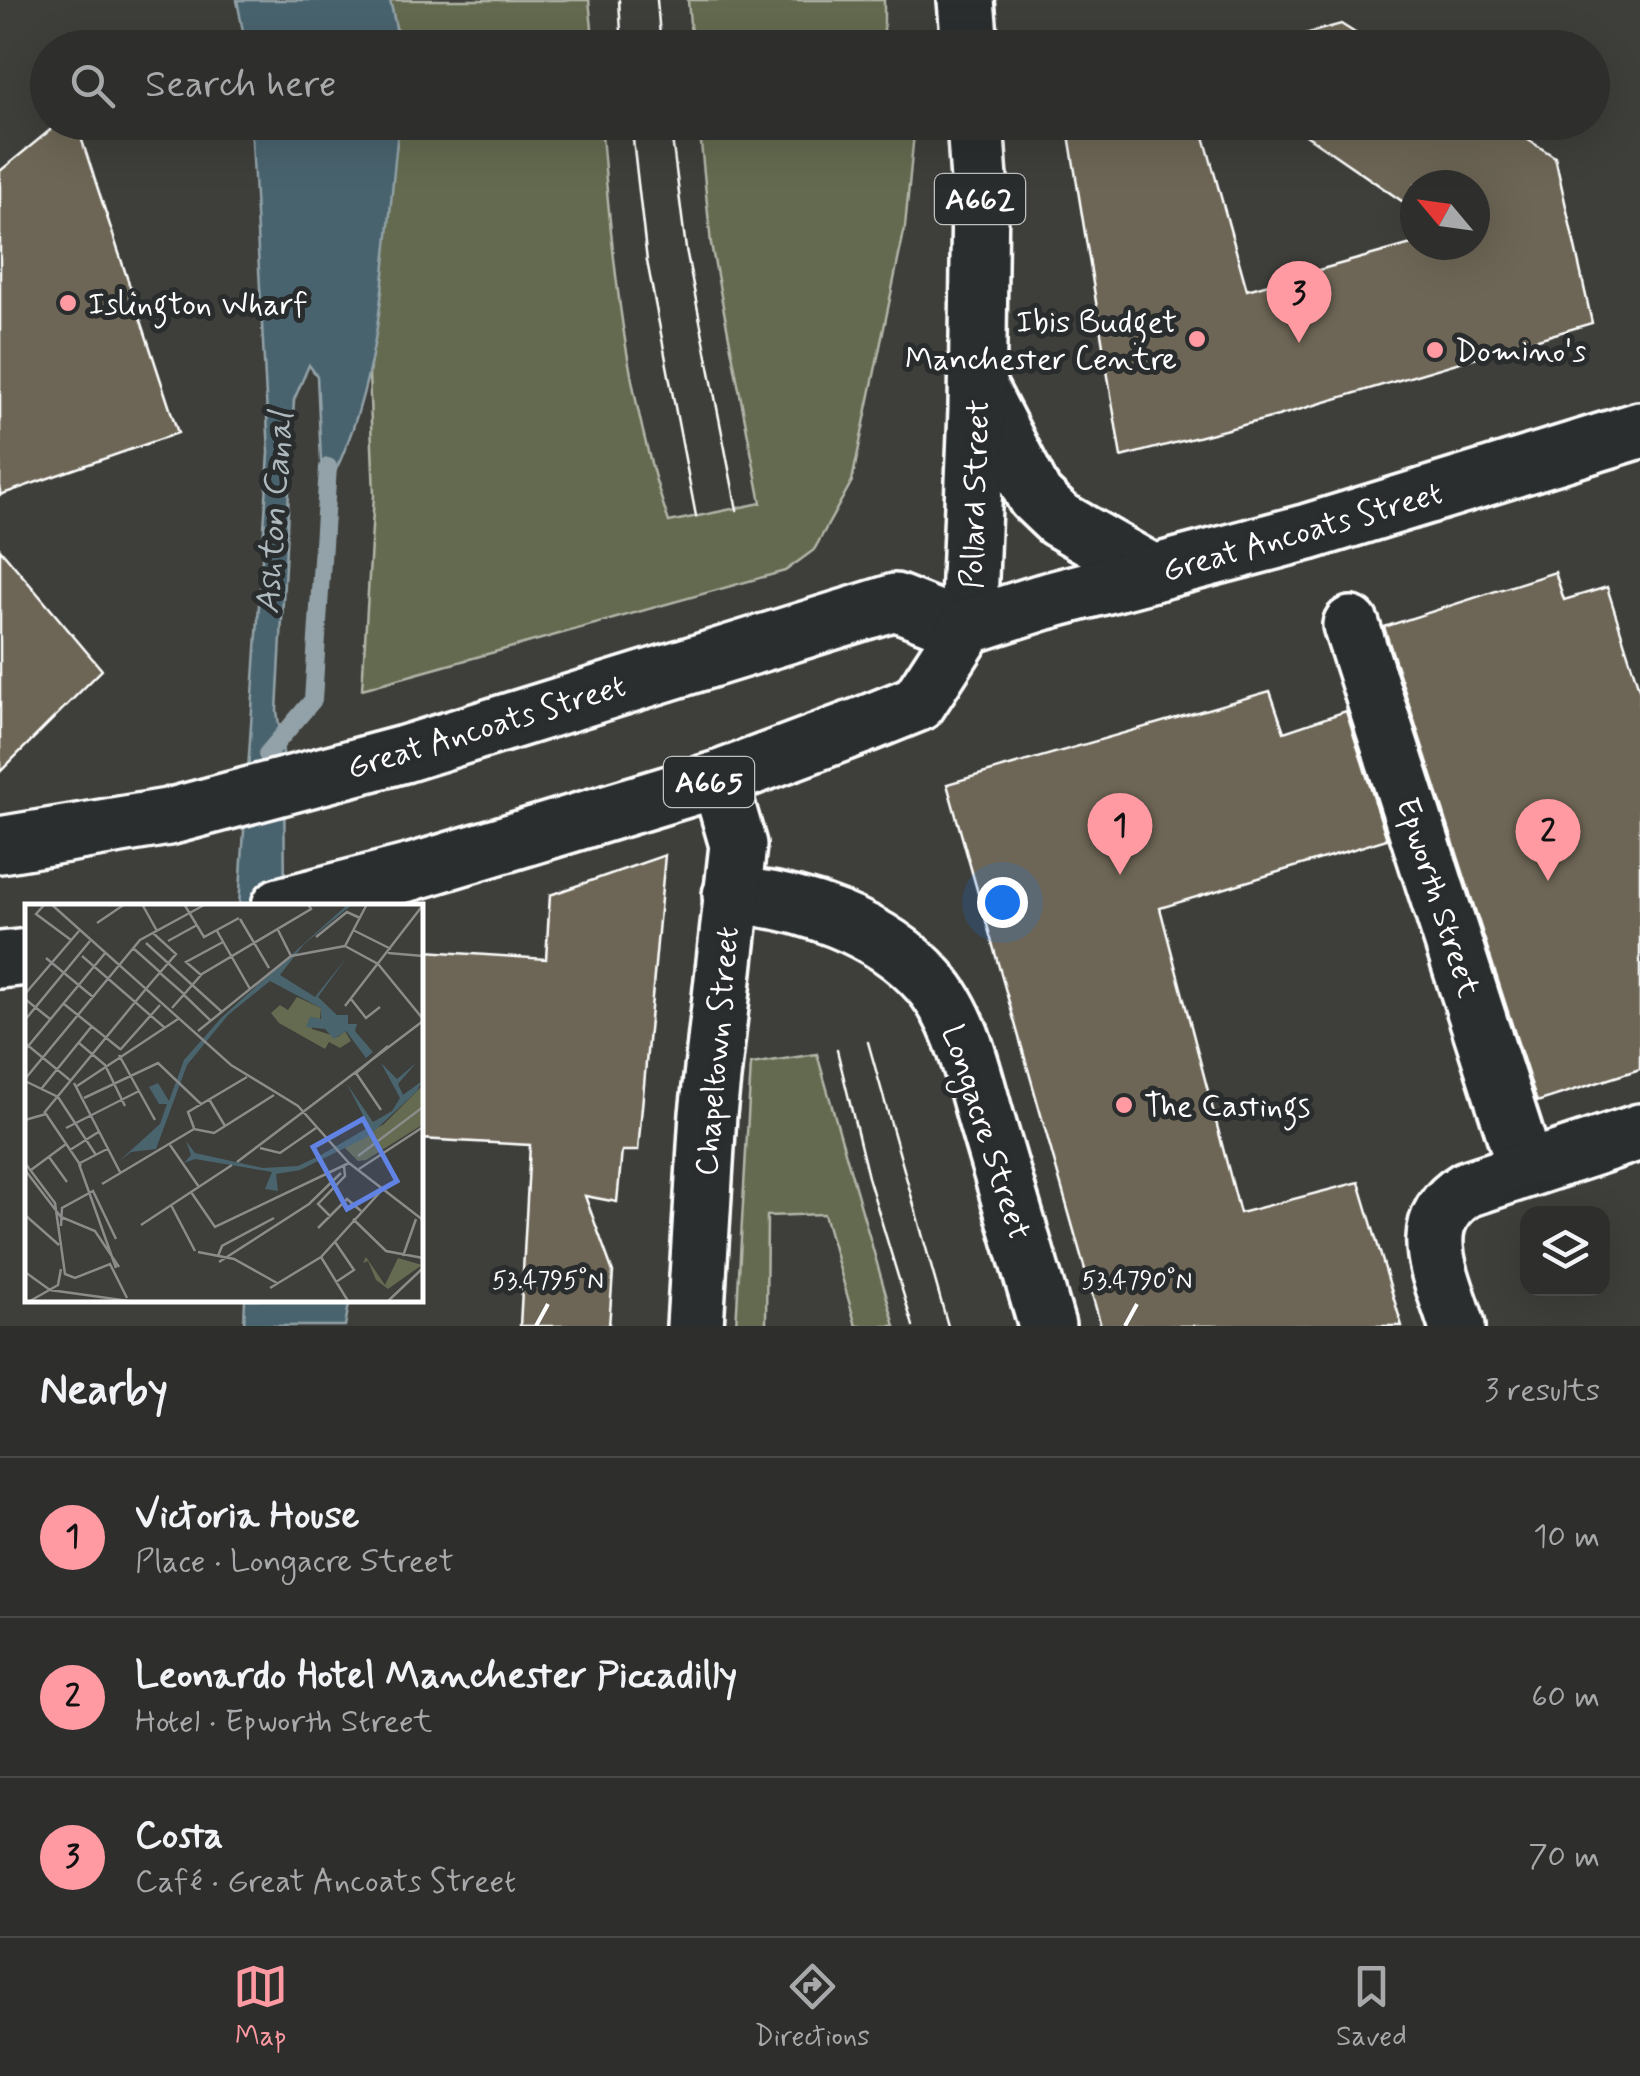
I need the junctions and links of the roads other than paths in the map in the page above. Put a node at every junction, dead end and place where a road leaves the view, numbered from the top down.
1 (966, 0) edge
2 (968, 30) edge
3 (976, 140) edge
4 (977, 384) junction
5 (1640, 430) edge
6 (1154, 573) junction
7 (1351, 626) dead end
8 (966, 628) junction
9 (719, 779) junction
10 (0, 844) edge
11 (731, 894) junction
12 (288, 904) edge
13 (25, 957) edge
14 (0, 960) edge
15 (1640, 1132) edge
16 (1526, 1169) junction
17 (695, 1326) edge
18 (1048, 1326) edge
19 (1458, 1326) edge

1 - 2 main road
3 - 4 main road, Pollard Street / A662
4 - 6 main road
4 - 8 main road, Pollard Street / A662
5 - 6 main road, Great Ancoats Street
6 - 8 main road, Great Ancoats Street
7 - 16 main road, Epworth Street
8 - 9 main road, A665
8 - 10 main road, Great Ancoats Street
9 - 11 main road, Chapeltown Street
9 - 12 main road, A665
11 - 17 main road, Chapeltown Street
11 - 18 main road, Longacre Street
13 - 14 main road
15 - 16 main road
16 - 19 main road

